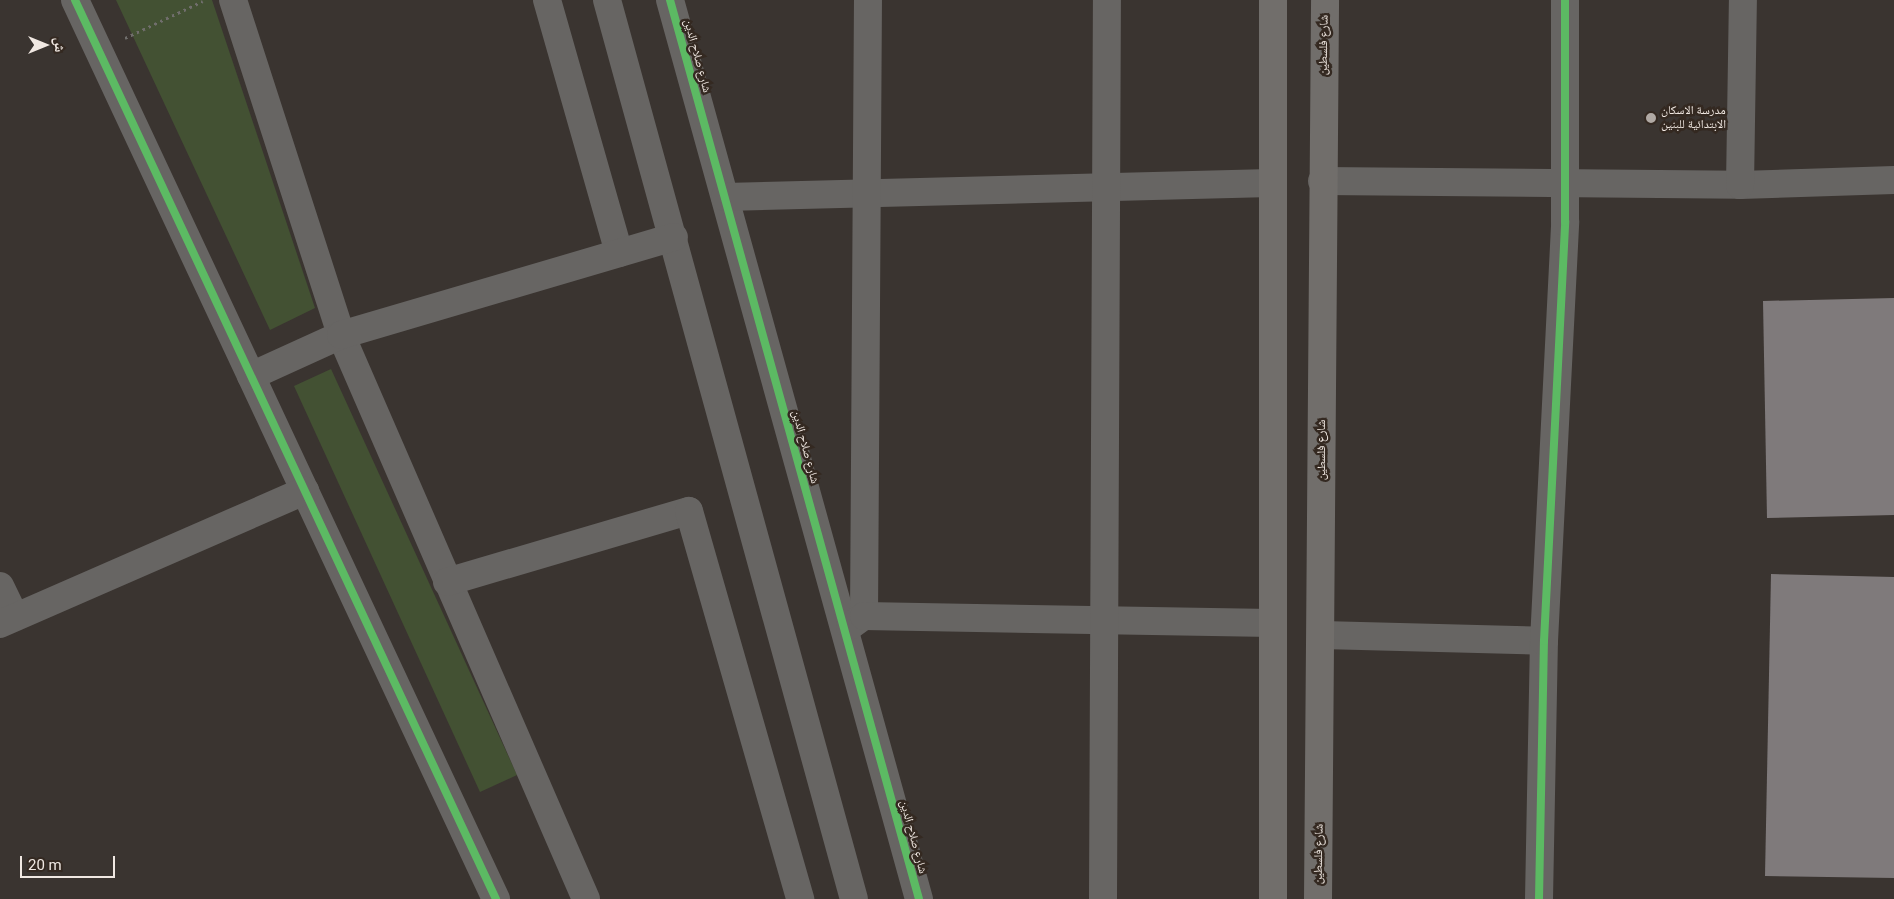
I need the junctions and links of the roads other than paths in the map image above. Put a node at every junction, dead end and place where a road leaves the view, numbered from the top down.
1 (76, 0) edge
2 (233, 0) edge
3 (547, 0) edge
4 (607, 0) edge
5 (670, 0) edge
6 (868, 0) edge
7 (1107, 0) edge
8 (1273, 0) edge
9 (1325, 0) edge
10 (1565, 0) edge
11 (1742, 0) edge
12 (1894, 180) edge
13 (1322, 181) junction
14 (1271, 183) junction
15 (1565, 184) junction
16 (1740, 185) junction
17 (1103, 190) junction
18 (865, 195) junction
19 (725, 197) junction
20 (674, 238) junction
21 (619, 253) junction
22 (341, 335) junction
23 (251, 376) junction
24 (305, 490) junction
25 (447, 582) junction
26 (0, 586) edge
27 (1102, 620) junction
28 (8, 621) edge
29 (854, 623) junction
30 (1272, 623) junction
31 (1322, 635) junction
32 (1544, 641) junction
33 (496, 899) edge
34 (586, 899) edge
35 (800, 899) edge
36 (854, 899) edge
37 (919, 899) edge
38 (1103, 899) edge
39 (1273, 899) edge
40 (1318, 899) edge
41 (1539, 899) edge

1 - 23 street
2 - 22 street
3 - 21 street
4 - 20 street
5 - 19 street, شارع صلاح الدين
6 - 18 street
7 - 17 street
8 - 14 main road
9 - 13 main road, شارع فلسطين
10 - 15 street
11 - 16 street
12 - 16 street
13 - 15 street
13 - 31 main road, شارع فلسطين
14 - 17 street
14 - 30 main road
15 - 16 street
15 - 32 street
17 - 18 street
17 - 27 street
18 - 19 street
18 - 29 street
19 - 29 street, شارع صلاح الدين
20 - 21 street
20 - 36 street
21 - 22 street
22 - 23 street
22 - 25 street
23 - 24 street
24 - 28 street
24 - 33 street
25 - 34 street
25 - 35 street
26 - 28 street
27 - 29 street
27 - 30 street
27 - 38 street
29 - 37 street, شارع صلاح الدين
30 - 39 main road
31 - 32 street
31 - 40 main road, شارع فلسطين
32 - 41 street

